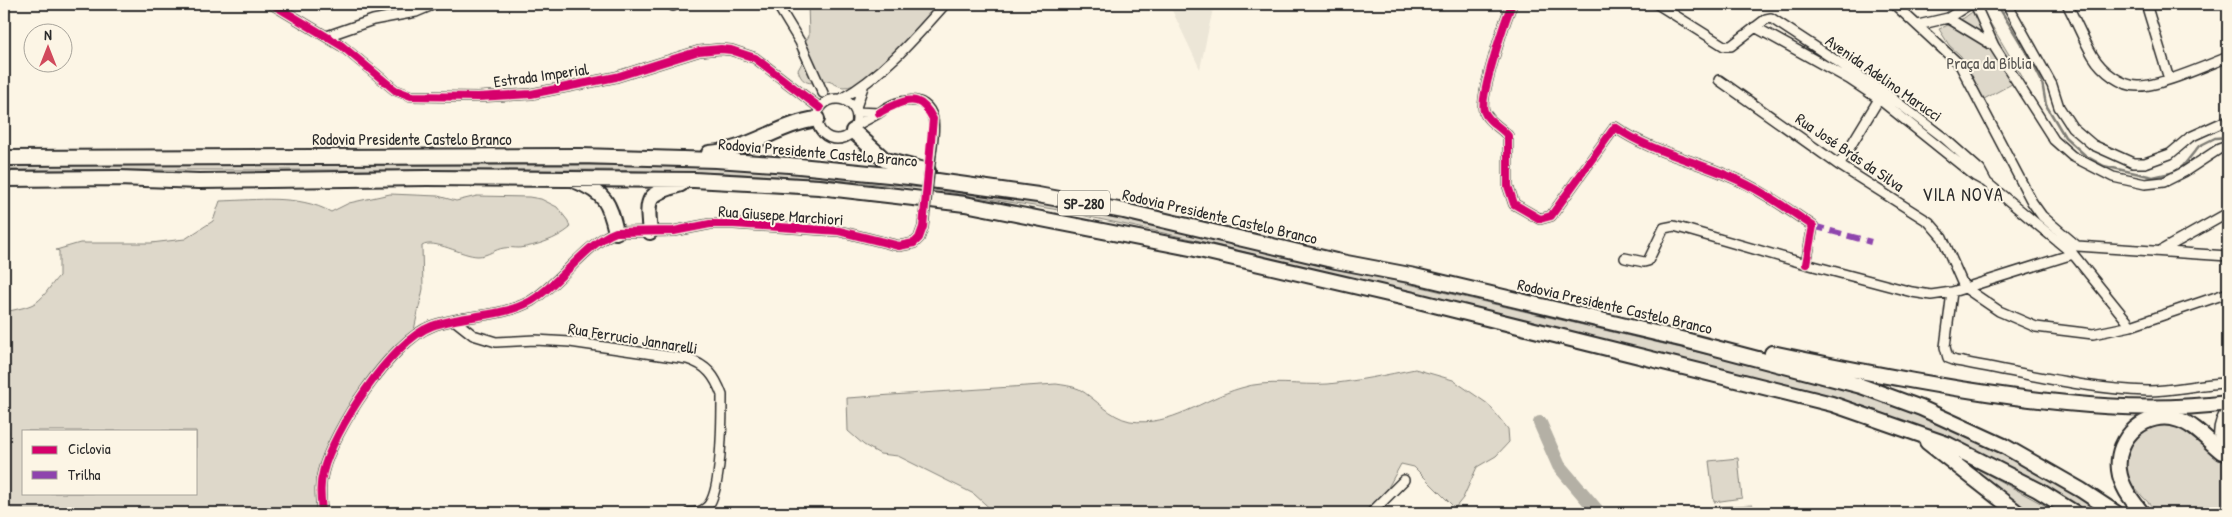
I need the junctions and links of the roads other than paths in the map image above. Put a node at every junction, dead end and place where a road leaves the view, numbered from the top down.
1 (272, 4) edge
2 (435, 4) edge
3 (777, 4) edge
4 (945, 4) edge
5 (1512, 4) edge
6 (1657, 4) edge
7 (1894, 4) edge
8 (1970, 4) edge
9 (1975, 4) edge
10 (2007, 4) edge
11 (2067, 4) edge
12 (2146, 4) edge
13 (1948, 18) junction
14 (1918, 25) junction
15 (1755, 27) junction
16 (1789, 31) junction
17 (327, 36) junction
18 (1783, 42) junction
19 (1994, 46) junction
20 (2228, 57) edge
21 (2169, 79) junction
22 (1720, 80) dead end
23 (863, 87) junction
24 (823, 93) junction
25 (838, 99) junction
26 (1879, 99) junction
27 (820, 110) junction
28 (855, 111) junction
29 (879, 113) junction
30 (2228, 120) edge
31 (854, 128) junction
32 (2228, 146) edge
33 (581, 156) junction
34 (4, 158) edge
35 (1839, 164) junction
36 (568, 178) junction
37 (4, 179) edge
38 (694, 180) junction
39 (1986, 182) junction
40 (1038, 195) junction
41 (2228, 213) edge
42 (616, 232) junction
43 (650, 232) junction
44 (2188, 236) junction
45 (2075, 250) junction
46 (2162, 250) junction
47 (2186, 252) junction
48 (2228, 256) edge
49 (1625, 258) dead end
50 (1806, 264) junction
51 (1964, 287) junction
52 (1952, 292) junction
53 (2228, 293) edge
54 (454, 320) junction
55 (2131, 326) junction
56 (1686, 340) junction
57 (2228, 382) edge
58 (2228, 404) edge
59 (2228, 410) edge
60 (1913, 431) junction
61 (2225, 456) edge
62 (1404, 480) dead end
63 (323, 512) edge
64 (689, 513) edge
65 (1371, 513) edge
66 (2018, 513) edge
67 (2075, 513) edge
68 (2116, 513) edge
69 (2142, 513) edge

1 - 17 street, Estrada Imperial
2 - 17 street
3 - 24 street
4 - 23 street
5 - 50 street
6 - 15 street, Avenida Adelino Marucci
7 - 14 street
8 - 13 street
9 - 19 street
10 - 30 street
11 - 21 street
12 - 21 street
13 - 14 street
13 - 19 street
14 - 45 street
15 - 16 street, Avenida Adelino Marucci
15 - 18 street, Avenida Adelino Marucci
16 - 18 street
16 - 39 street, Avenida Adelino Marucci
17 - 27 street, Estrada Imperial
18 - 26 street, Avenida Adelino Marucci
19 - 32 street
20 - 21 street
22 - 35 street, Rua José Brás da Silva
23 - 25 street
23 - 28 street
24 - 25 street
24 - 27 street
25 - 27 street
25 - 28 street
26 - 35 street
26 - 39 street, Avenida Adelino Marucci
27 - 31 street
27 - 33 highway
28 - 29 street
28 - 31 street
29 - 31 street
29 - 43 street, Rua Giusepe Marchiori, bridge
31 - 40 highway
33 - 34 highway, Rodovia Presidente Castelo Branco / SP-280
33 - 40 highway, Rodovia Presidente Castelo Branco / SP-280
35 - 51 street, Rua José Brás da Silva
36 - 37 highway, SP-280
36 - 38 highway, SP-280
36 - 42 highway
38 - 43 highway
38 - 60 highway, SP-280
39 - 45 street, Avenida Adelino Marucci
40 - 56 highway, Rodovia Presidente Castelo Branco / SP-280
41 - 44 street
42 - 43 street, Rua Giusepe Marchiori
42 - 54 street
44 - 46 street
44 - 47 street
45 - 46 street
45 - 51 street
45 - 55 street
46 - 47 street
47 - 48 street
49 - 50 street
50 - 52 street
51 - 52 street
51 - 55 street
52 - 57 street
53 - 55 street
54 - 63 street
54 - 64 street, Rua Ferrucio Jannarelli
56 - 58 highway
56 - 68 highway, Rodovia Presidente Castelo Branco / SP-280
59 - 61 street
60 - 66 highway
60 - 67 highway, SP-280
61 - 69 highway
62 - 65 street

